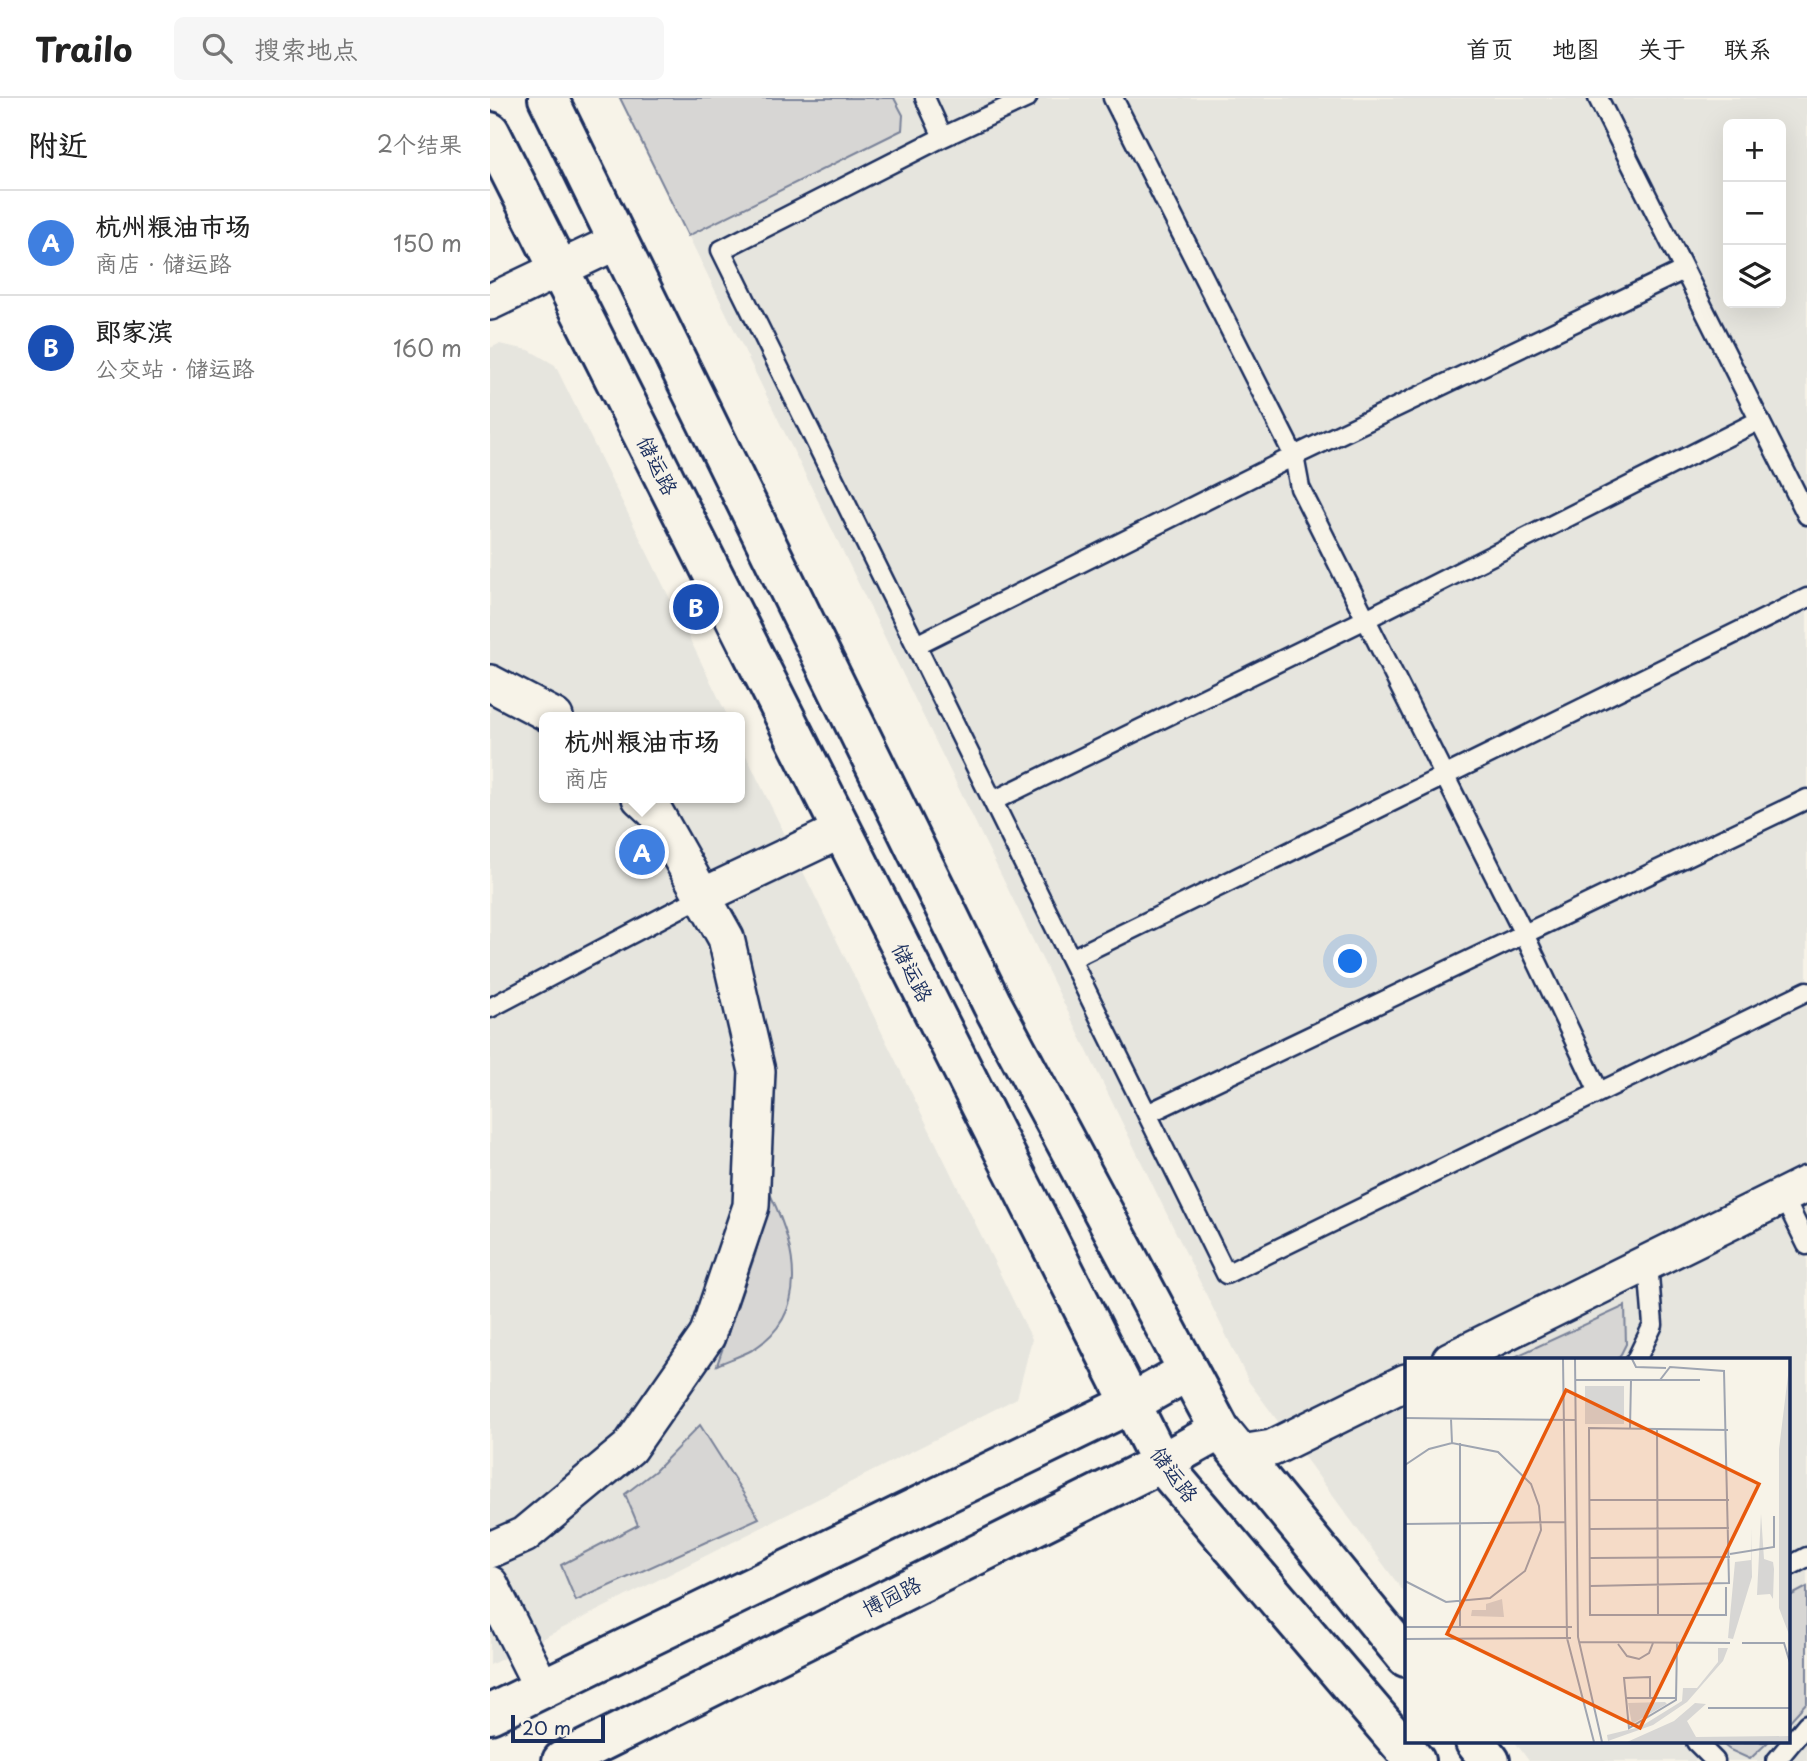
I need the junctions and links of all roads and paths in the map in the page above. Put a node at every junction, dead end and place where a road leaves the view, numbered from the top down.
1 (548, 98) edge
2 (925, 98) edge
3 (1027, 98) edge
4 (1112, 98) edge
5 (1598, 98) edge
6 (490, 132) edge
7 (943, 137) junction
8 (618, 241) junction
9 (559, 269) junction
10 (1684, 270) junction
11 (490, 302) edge
12 (1760, 420) junction
13 (1293, 456) junction
14 (1807, 515) edge
15 (1807, 598) edge
16 (1366, 620) junction
17 (916, 645) junction
18 (490, 683) edge
19 (545, 712) edge
20 (1444, 775) junction
21 (1807, 799) edge
22 (993, 801) junction
23 (645, 803) edge
24 (840, 831) junction
25 (703, 896) junction
26 (1524, 934) junction
27 (1071, 959) junction
28 (1807, 991) edge
29 (490, 1009) edge
30 (1599, 1092) junction
31 (1147, 1114) junction
32 (1795, 1190) edge
33 (1807, 1245) edge
34 (1648, 1263) junction
35 (1459, 1358) edge
36 (1637, 1358) edge
37 (1188, 1371) junction
38 (1405, 1382) edge
39 (1130, 1404) junction
40 (1230, 1441) junction
41 (1161, 1463) junction
42 (490, 1550) edge
43 (1807, 1557) edge
44 (1790, 1566) edge
45 (490, 1584) edge
46 (1405, 1656) edge
47 (542, 1688) junction
48 (490, 1714) edge
49 (1807, 1724) edge
50 (1477, 1744) edge
51 (1698, 1744) edge
52 (562, 1761) edge
53 (1415, 1761) edge
54 (1490, 1761) edge
55 (1715, 1761) edge
56 (1776, 1761) edge

1 - 8 main road
2 - 7 lane
3 - 7 lane
4 - 13 lane
5 - 10 lane
6 - 9 main road, 储运路
7 - 17 lane
8 - 9 street
8 - 37 main road
9 - 11 street
9 - 24 main road, 储运路
10 - 12 lane
10 - 13 lane
12 - 14 lane
12 - 16 lane
13 - 16 lane
13 - 17 lane
15 - 20 lane
16 - 20 lane
16 - 22 lane
17 - 22 lane
18 - 19 street
20 - 26 lane
20 - 27 lane
21 - 26 lane
22 - 27 lane
23 - 25 street
24 - 25 street
24 - 39 main road, 储运路
25 - 29 lane
25 - 42 street
26 - 30 lane
26 - 31 lane
27 - 31 lane
28 - 30 lane
30 - 31 lane
32 - 33 lane
32 - 34 street
34 - 35 street
34 - 36 lane
37 - 39 main road
37 - 40 main road
38 - 40 street
39 - 41 main road, 储运路
39 - 47 main road
40 - 41 main road, 博园路
40 - 46 main road
41 - 52 main road, 博园路
41 - 53 main road, 储运路
43 - 44 lane
45 - 47 street
47 - 48 main road
49 - 56 lane
50 - 54 main road
51 - 55 lane

